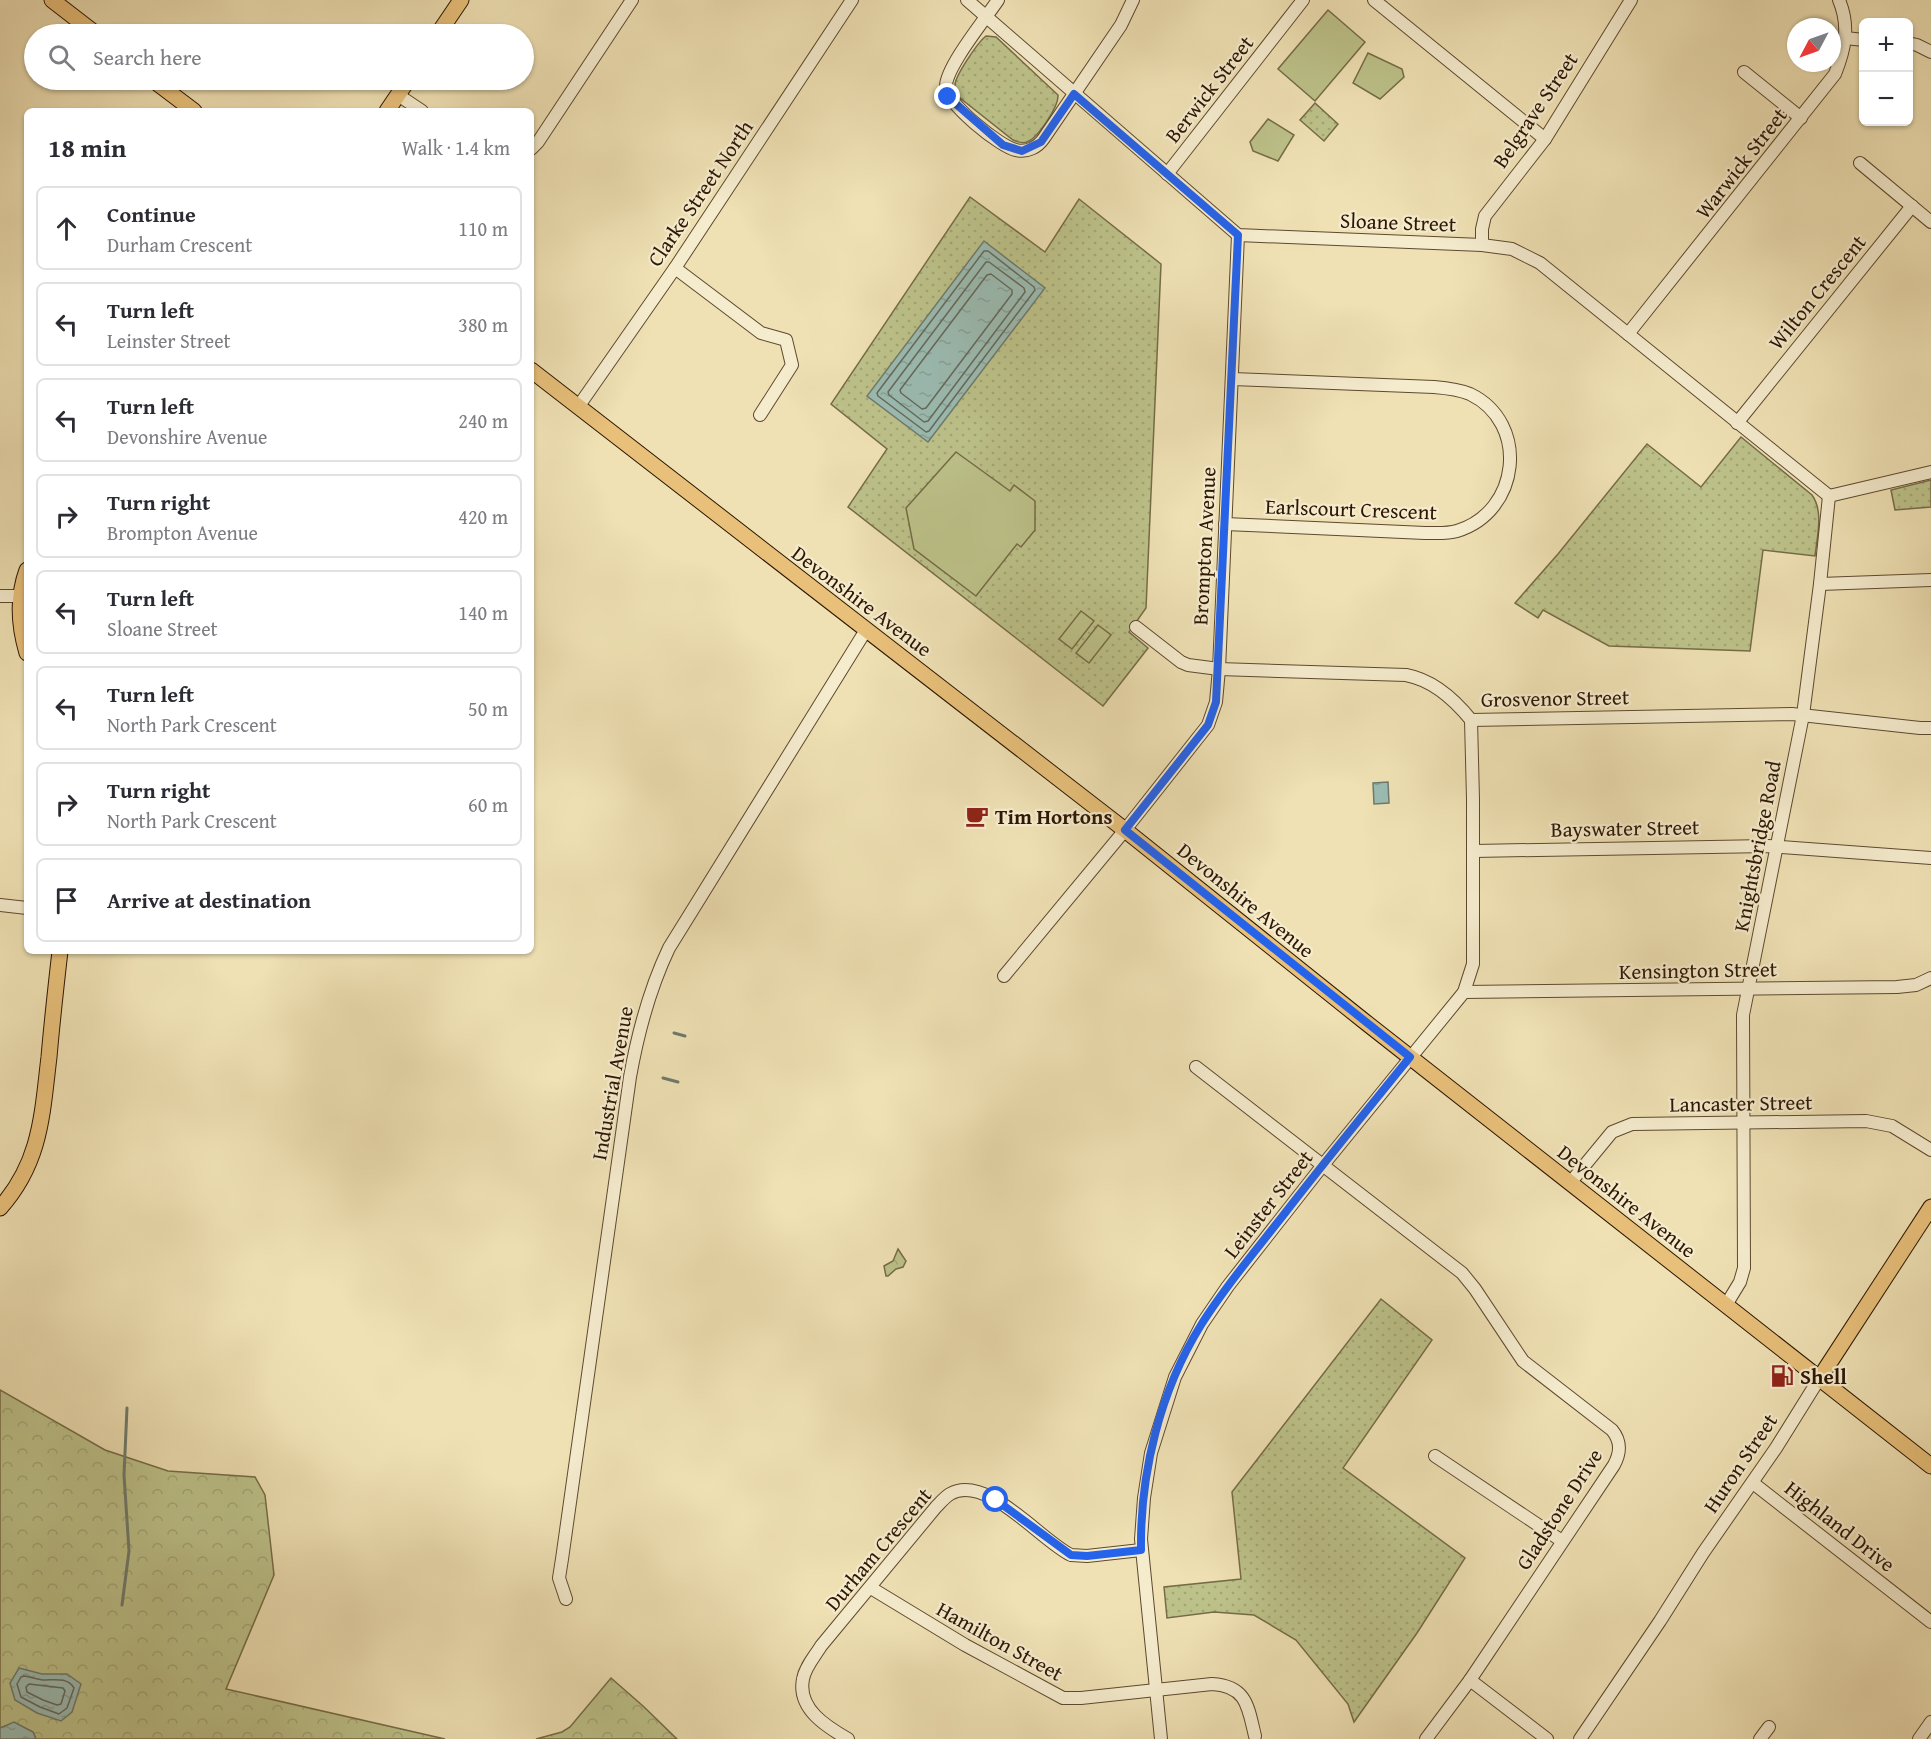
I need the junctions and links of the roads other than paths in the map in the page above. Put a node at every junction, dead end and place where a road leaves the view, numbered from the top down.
1 (52, 0) edge
2 (632, 0) edge
3 (852, 0) edge
4 (967, 0) edge
5 (998, 0) edge
6 (1133, 0) edge
7 (1303, 0) edge
8 (1374, 0) edge
9 (1839, 0) edge
10 (458, 1) edge
11 (1629, 1) edge
12 (987, 18) junction
13 (83, 24) edge
14 (444, 24) edge
15 (1845, 38) junction
16 (1859, 40) edge
17 (1913, 45) edge
18 (1931, 52) edge
19 (1744, 72) dead end
20 (166, 90) edge
21 (401, 90) edge
22 (1074, 94) junction
23 (398, 95) junction
24 (190, 108) edge
25 (389, 108) edge
26 (418, 108) edge
27 (1801, 118) junction
28 (1545, 139) junction
29 (534, 146) edge
30 (1860, 163) dead end
31 (1167, 174) junction
32 (1912, 206) junction
33 (1931, 222) edge
34 (1238, 235) junction
35 (1482, 245) junction
36 (675, 268) junction
37 (1628, 334) junction
38 (534, 372) edge
39 (1232, 379) junction
40 (578, 407) junction
41 (760, 415) dead end
42 (1737, 423) junction
43 (1931, 472) edge
44 (1829, 496) junction
45 (1225, 524) junction
46 (1931, 580) edge
47 (24, 583) edge
48 (1820, 584) junction
49 (0, 596) edge
50 (21, 596) junction
51 (1136, 627) dead end
52 (866, 630) junction
53 (24, 639) edge
54 (1219, 669) junction
55 (1803, 715) junction
56 (1471, 720) junction
57 (1931, 728) edge
58 (1125, 830) junction
59 (1777, 847) junction
60 (1474, 851) junction
61 (1931, 858) edge
62 (0, 905) edge
63 (24, 908) edge
64 (60, 954) edge
65 (1004, 976) dead end
66 (1931, 978) edge
67 (1748, 988) junction
68 (1464, 992) junction
69 (1410, 1057) junction
70 (1196, 1067) dead end
71 (1743, 1123) junction
72 (1931, 1150) edge
73 (1323, 1165) junction
74 (1570, 1183) junction
75 (1931, 1207) edge
76 (0, 1208) edge
77 (1726, 1305) junction
78 (1819, 1379) junction
79 (1435, 1456) dead end
80 (1931, 1466) edge
81 (1753, 1483) junction
82 (1562, 1541) junction
83 (1141, 1550) junction
84 (870, 1588) junction
85 (566, 1599) dead end
86 (1931, 1622) edge
87 (1470, 1680) junction
88 (1155, 1691) junction
89 (1931, 1722) edge
90 (1768, 1727) dead end
91 (1255, 1736) dead end
92 (848, 1739) edge
93 (1161, 1739) edge
94 (1426, 1739) edge
95 (1547, 1739) edge
96 (1580, 1739) edge
97 (1760, 1739) edge
98 (1920, 1739) edge

1 - 13 main road
2 - 29 street
3 - 36 street, Clarke Street North
4 - 12 street
5 - 12 street
6 - 22 street
7 - 31 street, Berwick Street
8 - 28 street
9 - 15 street, Warwick Street
10 - 14 main road
11 - 28 street, Belgrave Street
12 - 22 street
12 - 22 street
15 - 16 street
15 - 27 street, Warwick Street
17 - 18 street
19 - 27 street
20 - 24 main road
21 - 23 main road
22 - 31 street
23 - 25 main road
23 - 26 street
27 - 37 street, Warwick Street
28 - 35 street, Belgrave Street
30 - 32 street
31 - 34 street
32 - 33 street
32 - 42 street, Wilton Crescent
34 - 35 street, Sloane Street
34 - 39 street, Brompton Avenue
35 - 37 street, Sloane Street
36 - 40 street, Clarke Street North
36 - 41 street
37 - 42 street, Sloane Street
38 - 40 main road, Devonshire Avenue
39 - 45 street, Brompton Avenue
39 - 45 street, Earlscourt Crescent
40 - 52 main road, Devonshire Avenue
42 - 44 street, Sloane Street
43 - 44 street
44 - 48 street, Knightsbridge Road
45 - 54 street, Brompton Avenue
46 - 48 street
47 - 50 main road
48 - 55 street, Knightsbridge Road
49 - 50 street
50 - 53 main road
51 - 54 street, Grosvenor Street
52 - 58 main road, Devonshire Avenue
52 - 85 street, Industrial Avenue
54 - 56 street, Grosvenor Street
54 - 58 street, Brompton Avenue
55 - 56 street, Grosvenor Street
55 - 57 street, Grosvenor Street
55 - 59 street, Knightsbridge Road
56 - 60 street, Leinster Street
58 - 65 street, Brompton Avenue
58 - 69 main road, Devonshire Avenue
59 - 60 street, Bayswater Street
59 - 61 street
59 - 67 street, Knightsbridge Road
60 - 68 street, Leinster Street
62 - 63 street
64 - 76 main road
66 - 67 street, Kensington Street
67 - 68 street, Kensington Street
67 - 71 street, Knightsbridge Road
68 - 69 street, Leinster Street
69 - 73 street, Leinster Street
69 - 74 main road, Devonshire Avenue
70 - 73 street, Gladstone Drive
71 - 72 street, Lancaster Street
71 - 74 street, Lancaster Street
71 - 77 street, Knightsbridge Road
73 - 82 street, Gladstone Drive
73 - 83 street, Leinster Street
74 - 77 main road, Devonshire Avenue
75 - 78 main road, Huron Street
77 - 78 main road, Devonshire Avenue
78 - 80 main road, Devonshire Avenue
78 - 81 street, Huron Street
79 - 82 street
81 - 86 street, Highland Drive
81 - 96 street, Huron Street
82 - 87 street, Gladstone Drive
83 - 84 street, Durham Crescent
83 - 88 street, Leinster Street
84 - 88 street, Hamilton Street
84 - 92 street, Durham Crescent
87 - 94 street, Gladstone Drive
87 - 95 street
88 - 91 street, Hamilton Street
88 - 93 street, Leinster Street
89 - 98 street
90 - 97 street

